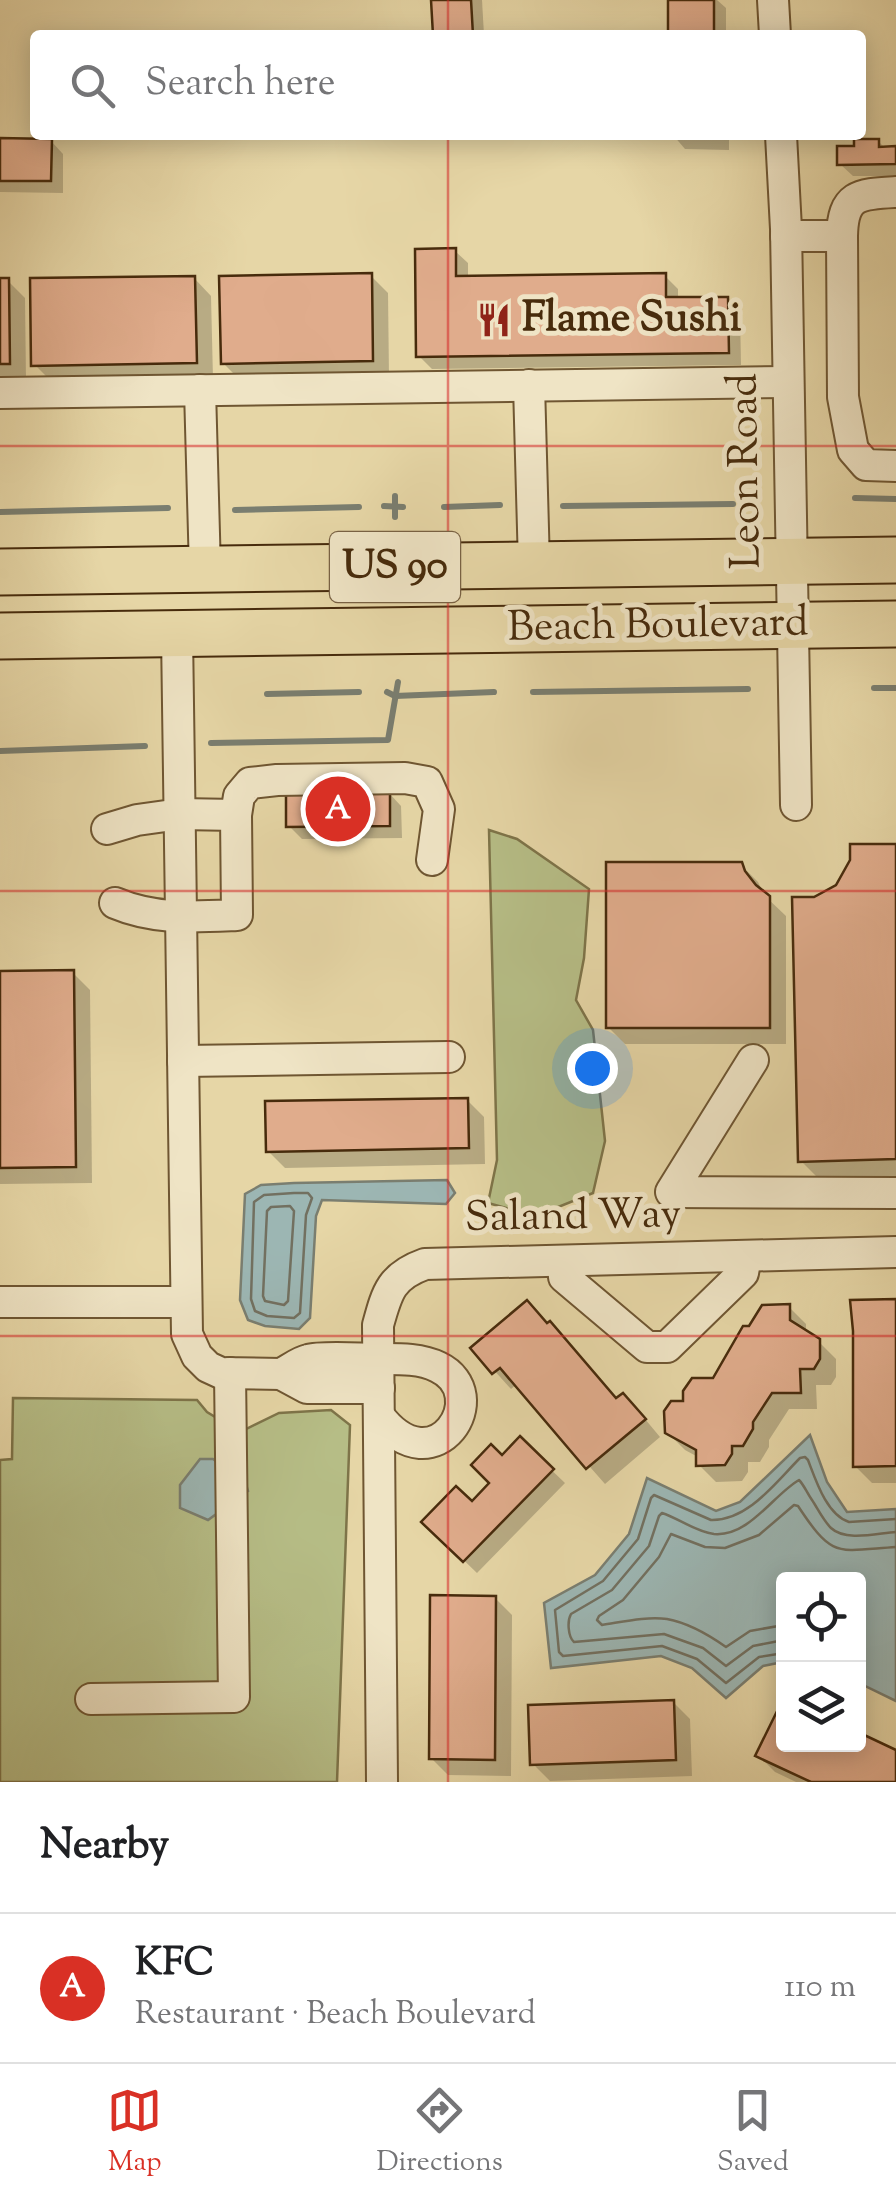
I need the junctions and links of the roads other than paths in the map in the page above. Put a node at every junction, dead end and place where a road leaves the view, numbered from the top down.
1 (773, 0) edge
2 (775, 30) edge
3 (781, 140) edge
4 (896, 192) edge
5 (786, 236) junction
6 (842, 236) junction
7 (788, 382) junction
8 (529, 386) junction
9 (200, 390) junction
10 (0, 392) edge
11 (894, 466) edge
12 (896, 560) edge
13 (791, 562) junction
14 (534, 565) junction
15 (205, 570) junction
16 (0, 572) edge
17 (896, 624) edge
18 (793, 625) junction
19 (177, 634) junction
20 (0, 636) edge
21 (796, 804) dead end
22 (180, 814) junction
23 (236, 815) junction
24 (107, 829) dead end
25 (432, 860) dead end
26 (115, 903) dead end
27 (181, 918) junction
28 (449, 1057) dead end
29 (753, 1060) dead end
30 (183, 1062) junction
31 (896, 1193) edge
32 (896, 1252) edge
33 (746, 1256) junction
34 (562, 1260) junction
35 (0, 1302) edge
36 (186, 1302) junction
37 (230, 1373) junction
38 (379, 1388) junction
39 (91, 1699) dead end
40 (382, 1782) edge

1 - 2 street
3 - 5 street, Leon Road
4 - 6 street
5 - 6 street
5 - 7 street, Leon Road
6 - 11 street
7 - 8 street
7 - 13 street, Leon Road
8 - 9 street
8 - 14 street
9 - 10 street
9 - 15 street
12 - 13 highway, US 90
13 - 14 highway, US 90
13 - 18 street, Leon Road
14 - 15 highway, US 90
15 - 16 highway, US 90
17 - 18 highway, Beach Boulevard / US 90
18 - 19 highway, Beach Boulevard / US 90
18 - 21 street, Leon Road
19 - 20 highway, Beach Boulevard / US 90
19 - 22 street
22 - 23 street
22 - 24 street
22 - 27 street
23 - 25 street
23 - 27 street
26 - 27 street
27 - 30 street
28 - 30 street
29 - 31 street
30 - 36 street
32 - 33 street, Saland Way
33 - 34 street, Saland Way
33 - 34 street
34 - 38 street, Saland Way
35 - 36 street
36 - 37 street
37 - 38 street
37 - 39 street
38 - 40 street

